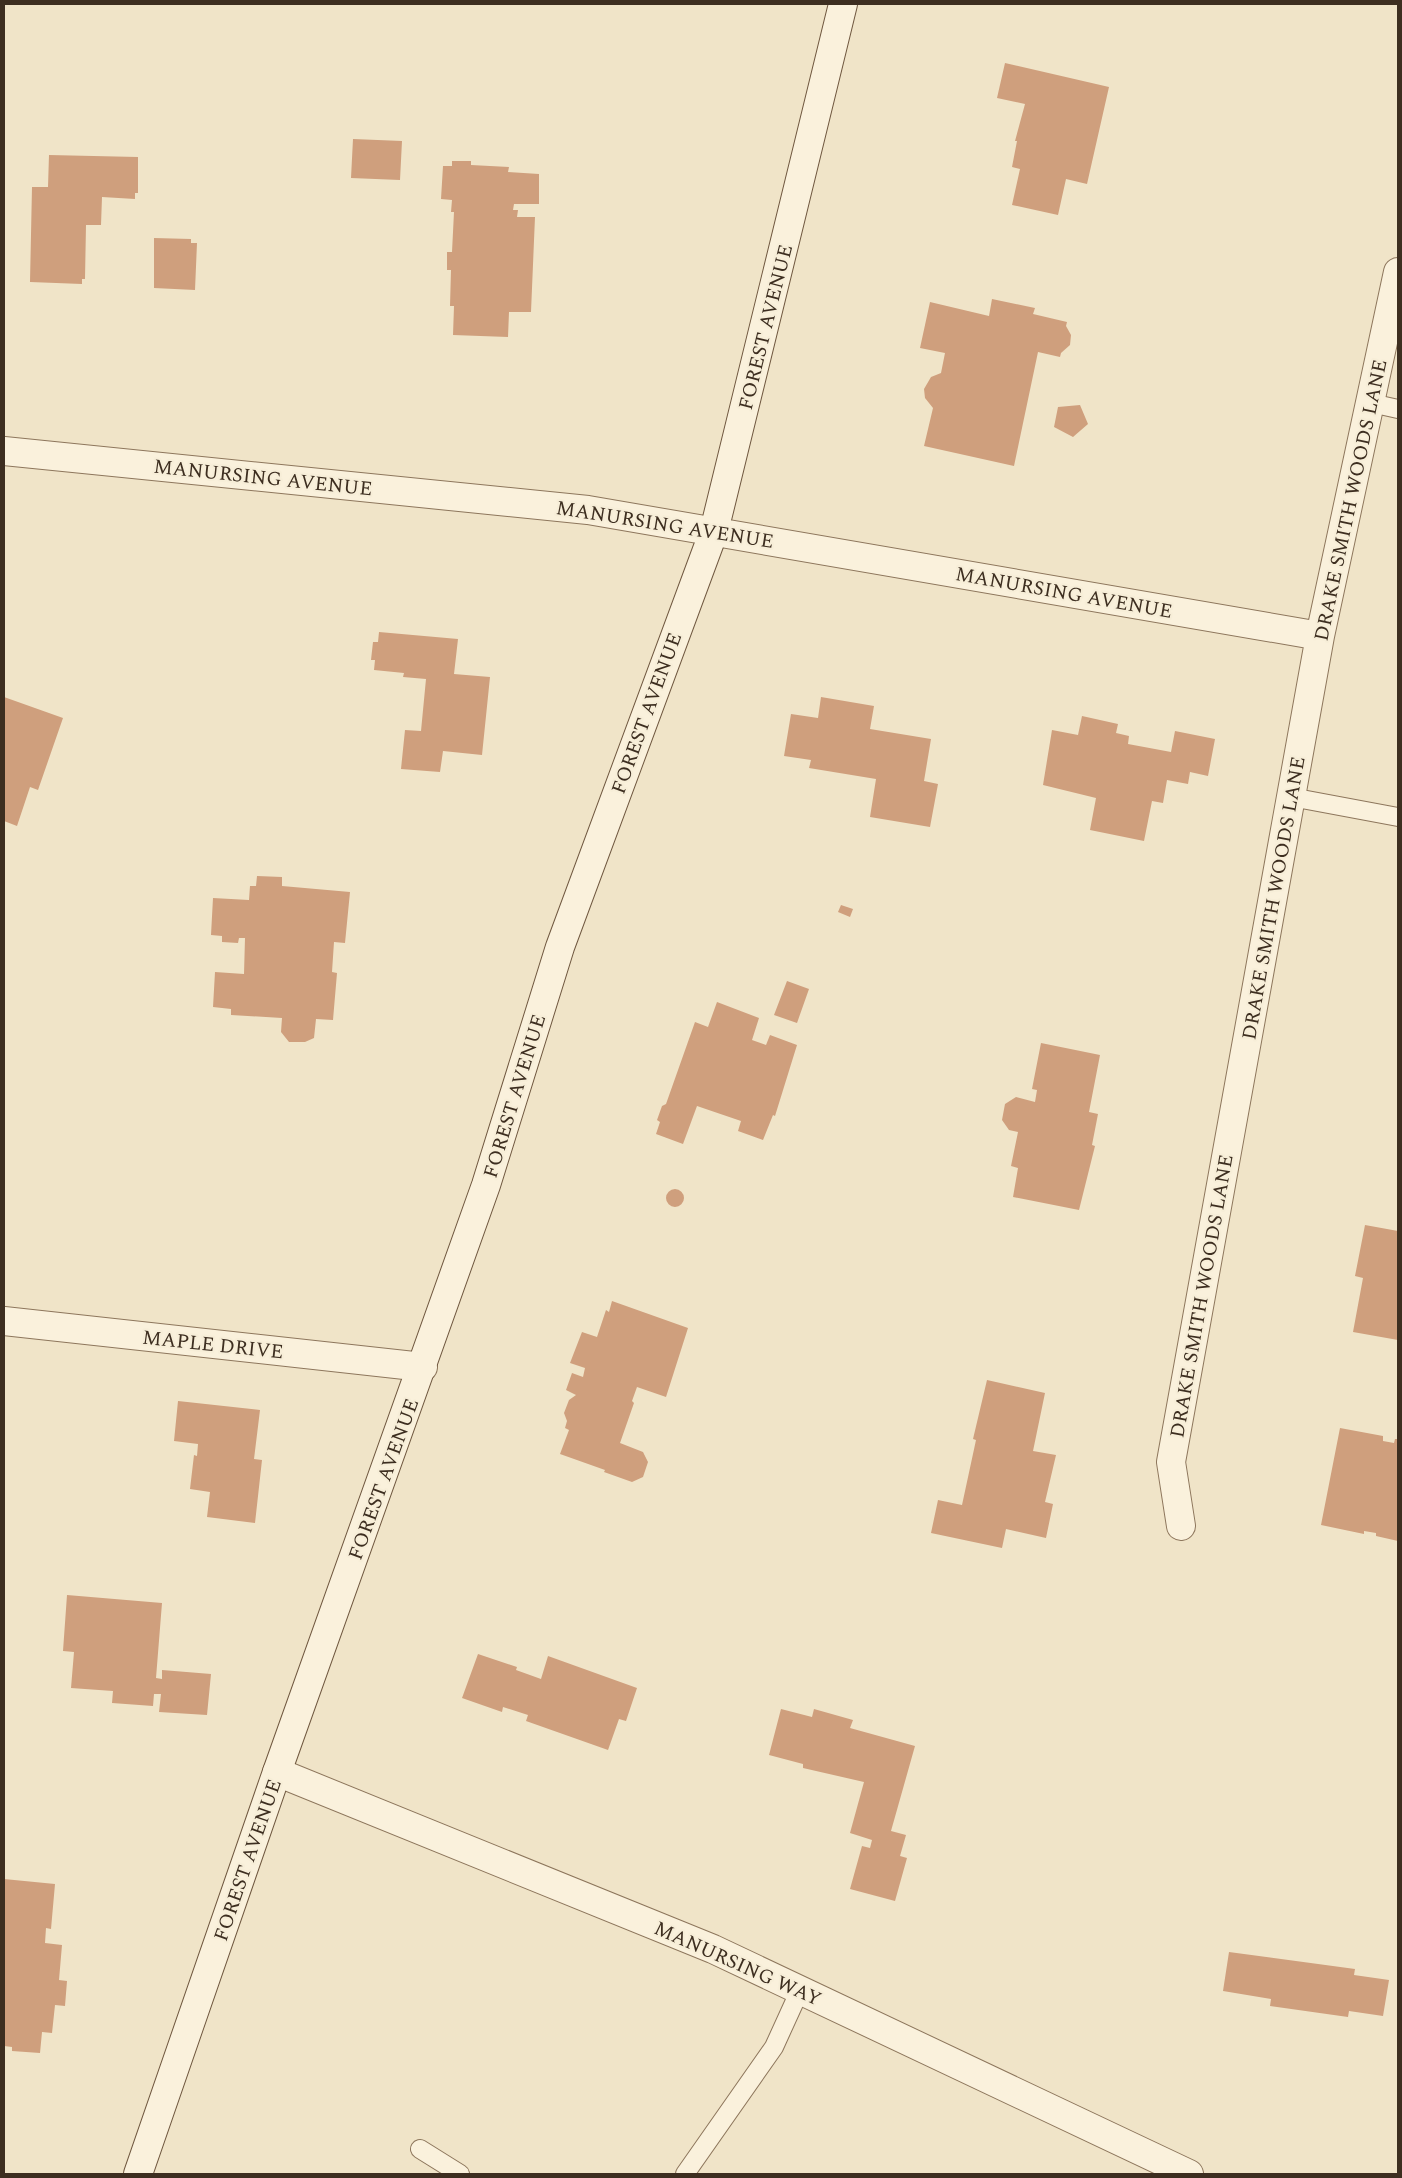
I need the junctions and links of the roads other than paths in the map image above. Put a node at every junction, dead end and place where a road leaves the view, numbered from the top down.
1 (843, 4) edge
2 (1398, 272) edge
3 (1371, 403) junction
4 (1398, 409) edge
5 (4, 451) edge
6 (714, 531) junction
7 (1320, 636) junction
8 (1291, 797) junction
9 (1398, 817) edge
10 (4, 1321) edge
11 (423, 1367) junction
12 (1181, 1526) dead end
13 (277, 1772) junction
14 (800, 1990) junction
15 (420, 2149) dead end
16 (138, 2174) edge
17 (460, 2174) edge
18 (686, 2174) edge
19 (1189, 2174) edge

1 - 6 street, FOREST AVENUE
2 - 3 street, DRAKE SMITH WOODS LANE
3 - 4 lane
3 - 7 street, DRAKE SMITH WOODS LANE
5 - 6 street, MANURSING AVENUE
6 - 7 street, MANURSING AVENUE
6 - 11 street, FOREST AVENUE
7 - 8 street, DRAKE SMITH WOODS LANE
8 - 9 lane
8 - 12 street, DRAKE SMITH WOODS LANE
10 - 11 street, MAPLE DRIVE
11 - 13 street, FOREST AVENUE
13 - 14 street, MANURSING WAY
13 - 16 street, FOREST AVENUE
14 - 18 lane
14 - 19 street, MANURSING WAY
15 - 17 lane

